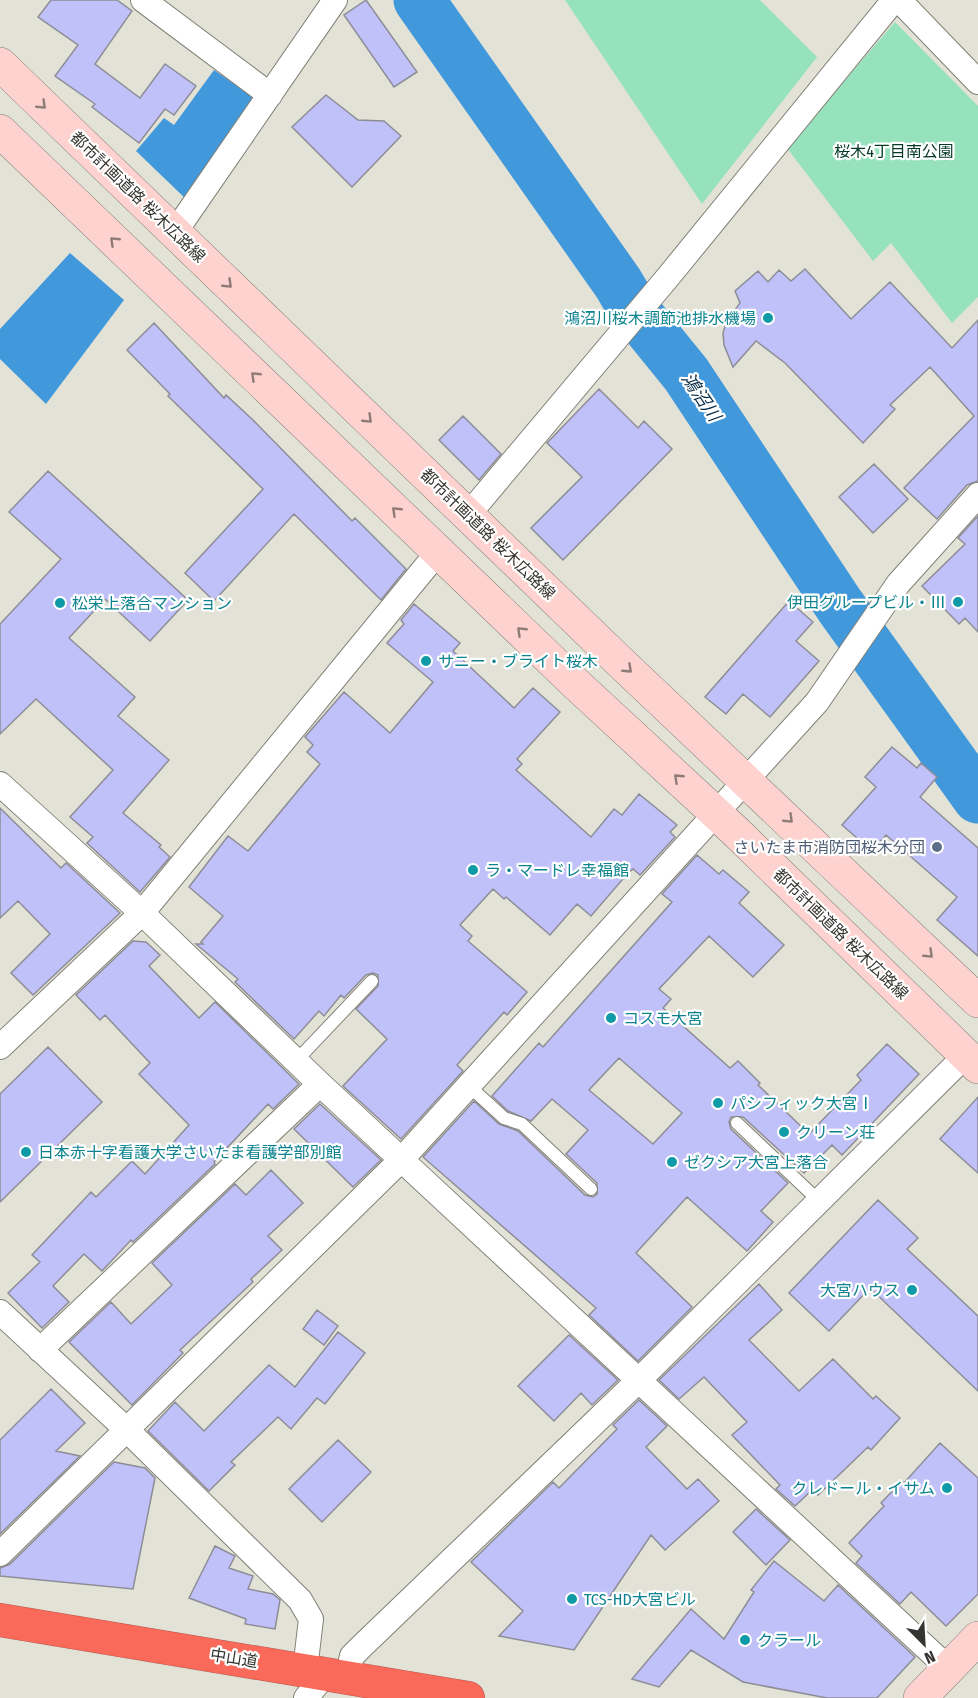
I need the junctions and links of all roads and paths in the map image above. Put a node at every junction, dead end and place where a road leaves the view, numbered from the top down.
1 (142, 0) edge
2 (335, 0) edge
3 (894, 0) edge
4 (899, 0) edge
5 (0, 64) edge
6 (978, 82) edge
7 (270, 95) junction
8 (0, 131) edge
9 (175, 232) junction
10 (978, 495) edge
11 (468, 515) junction
12 (438, 552) junction
13 (746, 779) junction
14 (0, 784) edge
15 (716, 813) junction
16 (142, 913) junction
17 (372, 981) dead end
18 (978, 1001) edge
19 (0, 1047) edge
20 (297, 1061) junction
21 (972, 1061) edge
22 (320, 1084) junction
23 (469, 1086) junction
24 (737, 1123) dead end
25 (402, 1159) junction
26 (591, 1189) dead end
27 (819, 1201) junction
28 (0, 1312) edge
29 (40, 1350) junction
30 (640, 1379) junction
31 (128, 1431) junction
32 (0, 1554) edge
33 (0, 1620) edge
34 (978, 1638) edge
35 (948, 1668) junction
36 (321, 1679) edge
37 (424, 1694) edge
38 (468, 1698) edge
39 (920, 1698) edge

1 - 7 street
2 - 7 street
3 - 11 street
4 - 6 street
5 -> 9 street, 都市計画道路 桜木広路線
7 - 9 street
12 -> 8 street, 都市計画道路 桜木広路線
9 -> 11 street, 都市計画道路 桜木広路線
10 - 13 street
11 -> 13 street, 都市計画道路 桜木広路線
15 -> 12 street, 都市計画道路 桜木広路線
12 - 16 street
13 - 15 street
13 -> 18 street, 都市計画道路 桜木広路線
14 - 16 street
15 - 21 street, 都市計画道路 桜木広路線
15 - 23 street
16 - 19 street
16 - 20 street
17 - 20 lane
20 - 22 street
21 - 27 street
22 - 25 street
22 - 29 street
23 - 25 street
23 - 26 lane
24 - 27 lane
25 - 30 street
25 - 31 street
27 - 30 street
28 - 29 street
29 - 31 street
30 - 35 street
30 - 36 street
31 - 32 street
31 - 36 street
33 - 36 highway, 中山道
34 - 35 street
35 - 39 street
36 - 37 highway, 中山道
37 - 38 highway, 中山道

